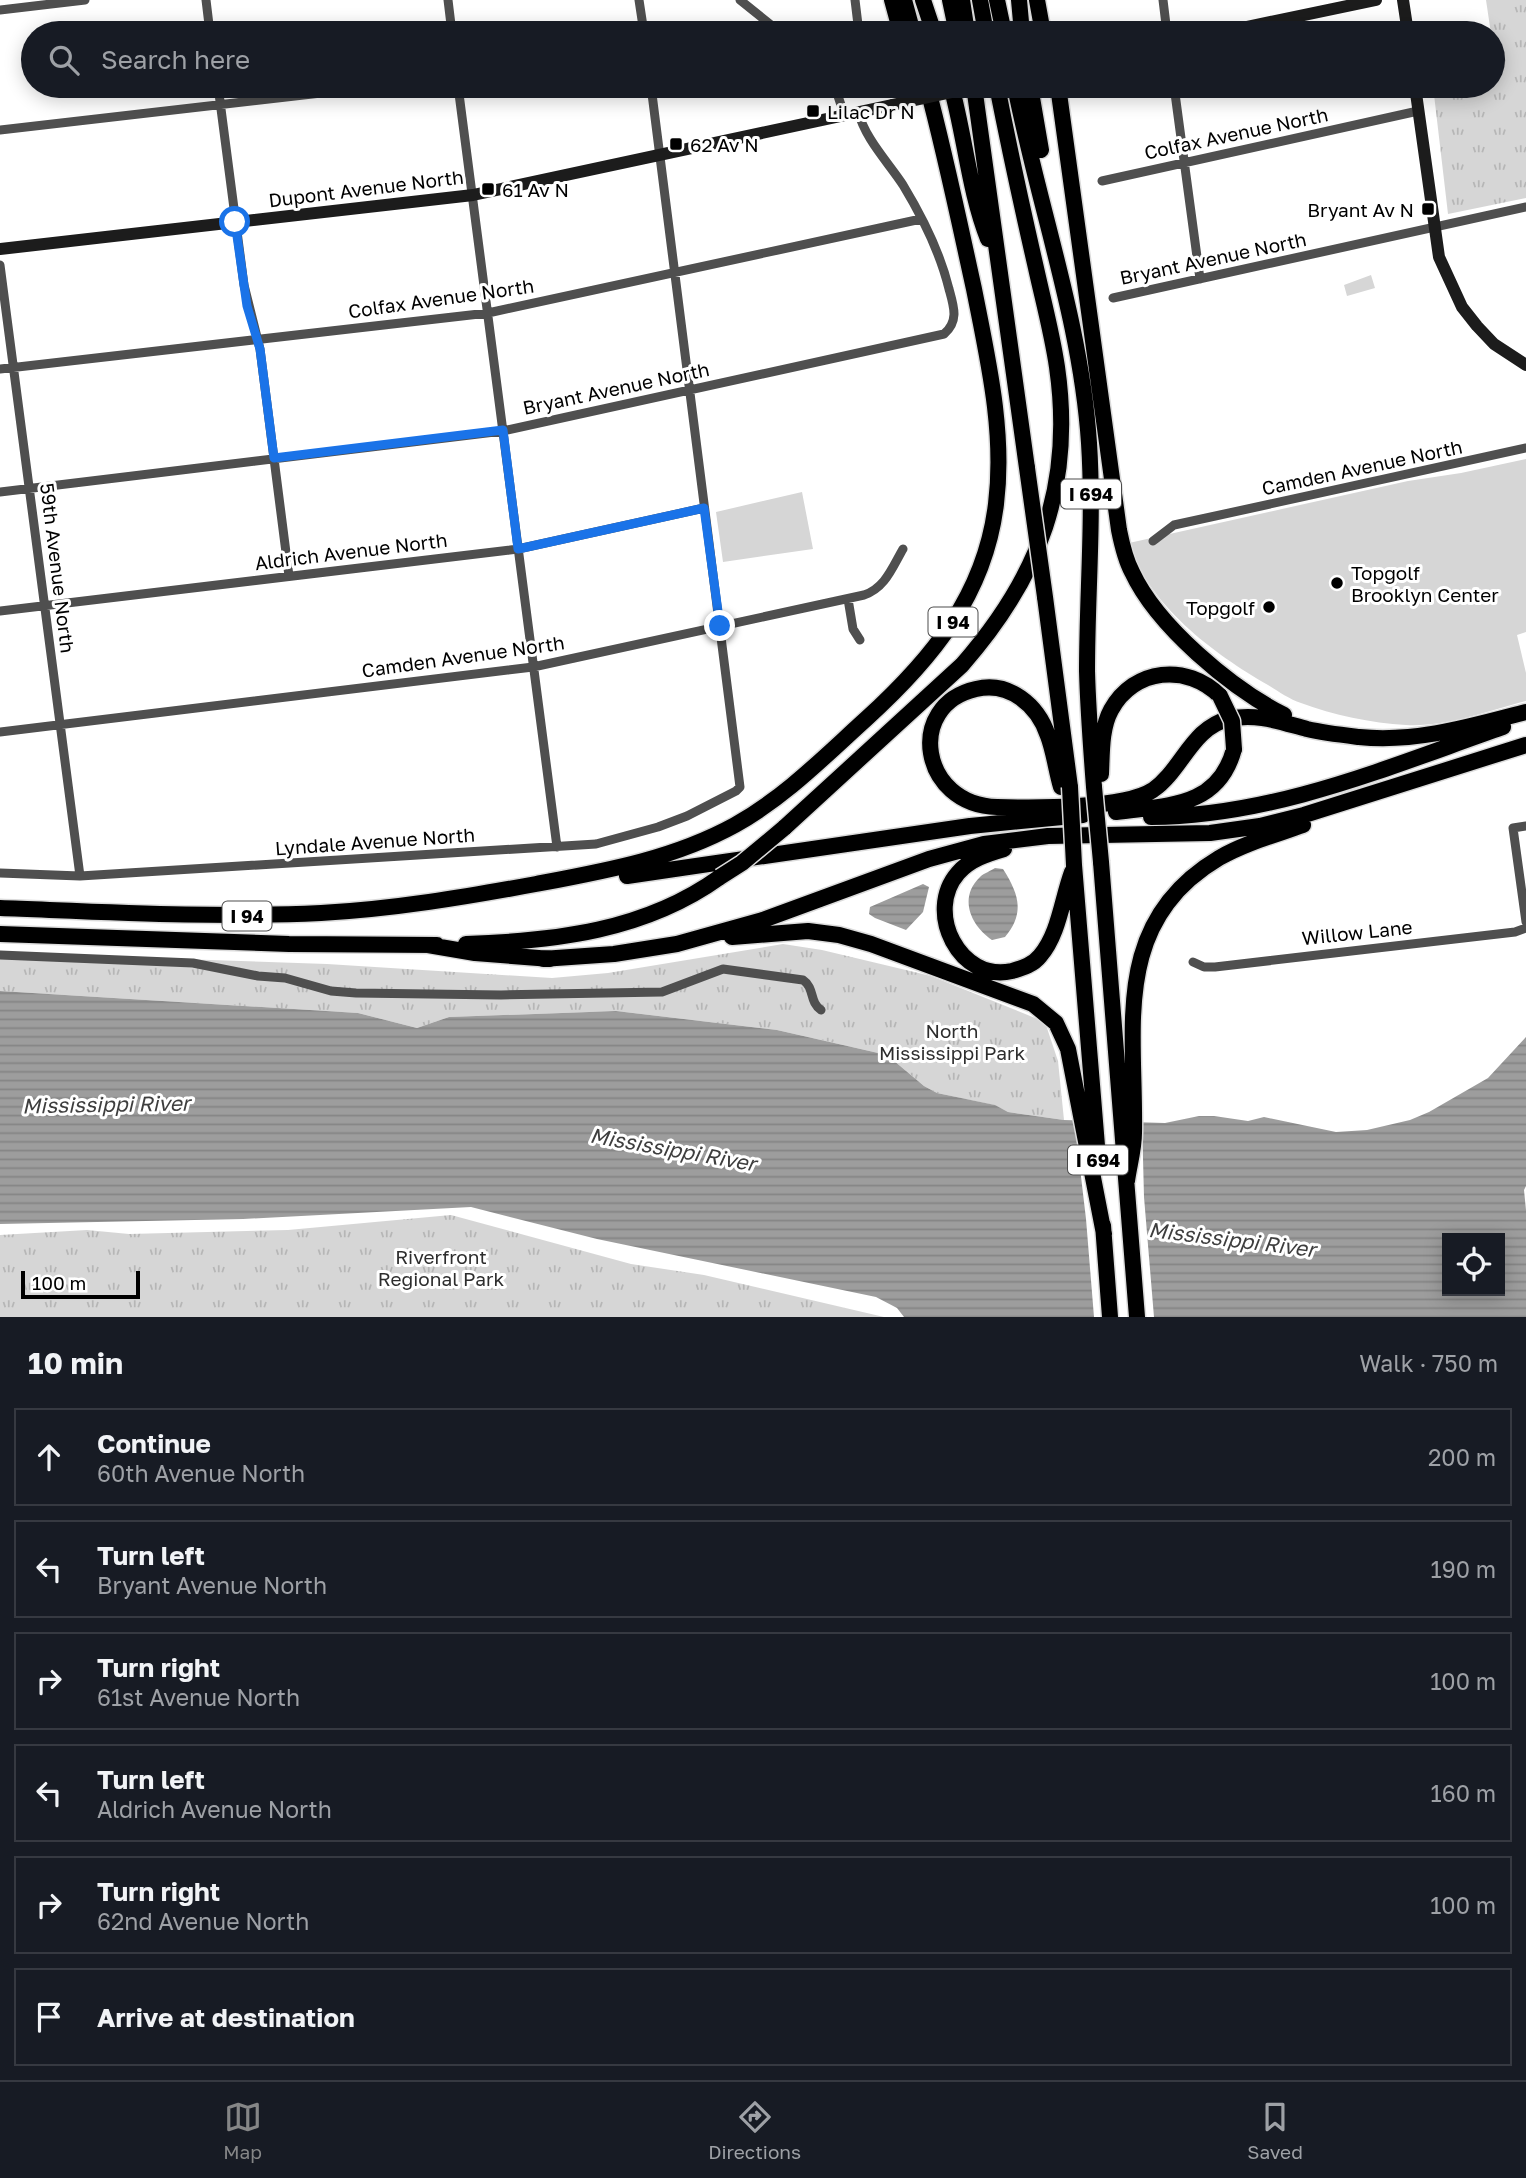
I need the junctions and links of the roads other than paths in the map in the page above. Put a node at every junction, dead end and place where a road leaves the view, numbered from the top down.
1 (85, 0) edge
2 (206, 0) edge
3 (448, 0) edge
4 (639, 0) edge
5 (740, 0) edge
6 (855, 0) edge
7 (892, 0) edge
8 (904, 0) edge
9 (923, 0) edge
10 (950, 0) edge
11 (962, 0) edge
12 (980, 0) edge
13 (997, 0) edge
14 (1019, 0) edge
15 (1037, 0) edge
16 (1047, 0) edge
17 (1163, 0) edge
18 (1376, 0) edge
19 (1403, 0) edge
20 (0, 9) edge
21 (209, 21) edge
22 (451, 21) edge
23 (642, 21) edge
24 (766, 21) edge
25 (858, 21) edge
26 (898, 21) edge
27 (910, 21) edge
28 (930, 21) edge
29 (954, 21) edge
30 (965, 21) edge
31 (984, 21) edge
32 (1001, 21) edge
33 (1021, 21) edge
34 (1041, 21) edge
35 (1050, 21) edge
36 (1166, 21) edge
37 (1275, 21) edge
38 (1406, 21) edge
39 (219, 98) edge
40 (274, 98) edge
41 (460, 98) edge
42 (652, 98) edge
43 (839, 98) edge
44 (919, 98) edge
45 (924, 98) edge
46 (929, 98) edge
47 (954, 98) edge
48 (970, 98) edge
49 (975, 98) edge
50 (1000, 98) edge
51 (1018, 98) edge
52 (1032, 98) edge
53 (1057, 98) edge
54 (1176, 98) edge
55 (1416, 98) edge
56 (220, 104) junction
57 (859, 111) junction
58 (1418, 111) junction
59 (844, 114) junction
60 (0, 130) edge
61 (660, 155) junction
62 (983, 159) junction
63 (1184, 161) junction
64 (1102, 181) dead end
65 (473, 195) junction
66 (1044, 205) junction
67 (956, 207) junction
68 (1526, 207) edge
69 (921, 219) junction
70 (235, 222) junction
71 (1434, 228) junction
72 (0, 249) edge
73 (997, 261) junction
74 (0, 265) edge
75 (674, 272) junction
76 (1200, 279) junction
77 (1113, 298) dead end
78 (488, 313) junction
79 (257, 340) junction
80 (1526, 365) edge
81 (14, 367) junction
82 (0, 369) edge
83 (689, 390) junction
84 (503, 430) junction
85 (1526, 448) edge
86 (274, 458) junction
87 (30, 488) junction
88 (0, 492) edge
89 (704, 508) junction
90 (1153, 541) dead end
91 (518, 549) junction
92 (903, 549) dead end
93 (289, 576) junction
94 (848, 599) junction
95 (46, 606) junction
96 (0, 611) edge
97 (720, 626) junction
98 (860, 640) dead end
99 (533, 667) junction
100 (1526, 712) edge
101 (1526, 719) edge
102 (61, 724) junction
103 (0, 732) edge
104 (1349, 736) junction
105 (1526, 746) edge
106 (1459, 767) junction
107 (1065, 787) junction
108 (1097, 787) junction
109 (1114, 812) junction
110 (1526, 826) edge
111 (1128, 835) junction
112 (557, 847) junction
113 (1074, 865) junction
114 (0, 873) edge
115 (80, 876) junction
116 (492, 892) junction
117 (0, 908) edge
118 (1526, 922) edge
119 (1526, 928) edge
120 (0, 934) edge
121 (428, 945) junction
122 (0, 956) edge
123 (542, 959) junction
124 (1193, 962) dead end
125 (821, 1010) dead end
126 (1125, 1084) junction
127 (1083, 1087) junction
128 (1110, 1317) edge
129 (1137, 1317) edge

1 - 20 street
2 - 21 street
3 - 22 street
4 - 23 street
5 - 24 street
6 - 25 street
7 - 26 highway
8 - 27 highway
9 - 28 highway
10 - 29 highway
11 - 30 highway
12 - 31 highway
13 - 32 highway
14 - 33 highway
15 - 34 highway
16 - 35 highway
17 - 36 street
18 - 37 street
19 - 38 street
39 - 56 street
40 - 56 street
41 - 65 street
42 - 61 street
43 - 59 street
44 - 67 highway
45 - 57 street, Dupont Avenue North, bridge
46 - 67 highway, I 94
47 - 73 highway
48 - 62 highway
49 - 62 highway, I 694
50 - 121 highway, I 94, bridge
51 - 66 highway, I 694
52 - 66 highway
53 - 104 highway
54 - 63 street
55 - 58 street
56 - 60 street
56 - 70 street
57 - 59 street, Dupont Avenue North
57 - 69 street
58 - 63 street, Colfax Avenue North
58 - 71 street
59 - 61 street, Dupont Avenue North
61 - 65 street, Dupont Avenue North
61 - 75 street
62 - 73 highway, I 694
63 - 64 street, Colfax Avenue North
63 - 76 street
65 - 70 street, Dupont Avenue North
65 - 78 street
66 - 108 highway, I 694
67 - 116 highway, I 94
68 - 71 street, Bryant Avenue North
69 - 75 street, Colfax Avenue North
69 - 83 street, Bryant Avenue North
70 - 72 street, Dupont Avenue North
70 - 79 street
71 - 76 street, Bryant Avenue North
71 - 80 street
73 - 107 highway, I 694, bridge
74 - 81 street, 59th Avenue North
75 - 78 street, Colfax Avenue North
75 - 83 street
76 - 77 street, Bryant Avenue North
78 - 79 street, Colfax Avenue North
78 - 84 street
79 - 81 street, Colfax Avenue North
79 - 86 street
81 - 82 street, Colfax Avenue North
81 - 87 street, 59th Avenue North
83 - 84 street, Bryant Avenue North
83 - 89 street
84 - 86 street, Bryant Avenue North
84 - 91 street
85 - 90 street, Camden Avenue North
86 - 87 street, Bryant Avenue North
86 - 93 street
87 - 88 street, Bryant Avenue North
87 - 95 street, 59th Avenue North
89 - 91 street, Aldrich Avenue North
89 - 97 street
91 - 93 street, Aldrich Avenue North
91 - 99 street
92 - 94 street, Camden Avenue North
93 - 95 street, Aldrich Avenue North
94 - 97 street, Camden Avenue North
94 - 98 street
95 - 96 street, Aldrich Avenue North
95 - 102 street, 59th Avenue North
97 - 99 street, Camden Avenue North
97 - 112 street, Lyndale Avenue North
99 - 102 street, Camden Avenue North
99 - 112 street
100 - 104 highway
101 - 109 highway
102 - 103 street, Camden Avenue North
102 - 115 street, 59th Avenue North
104 - 107 highway
105 - 106 highway
106 - 111 highway
106 - 126 highway
107 - 113 highway, I 694, bridge
108 - 109 highway, bridge
108 - 126 highway, I 694, bridge
109 - 116 highway
110 - 118 street
111 - 113 highway
111 - 123 highway
112 - 115 street, Lyndale Avenue North
113 - 127 highway, I 694
114 - 115 street, Lyndale Avenue North
116 - 117 highway, I 94
119 - 124 street, Willow Lane
120 - 121 highway, I 94
121 - 123 highway
122 - 125 street
123 - 127 highway
126 - 129 highway, I 694
127 - 128 highway, I 694

